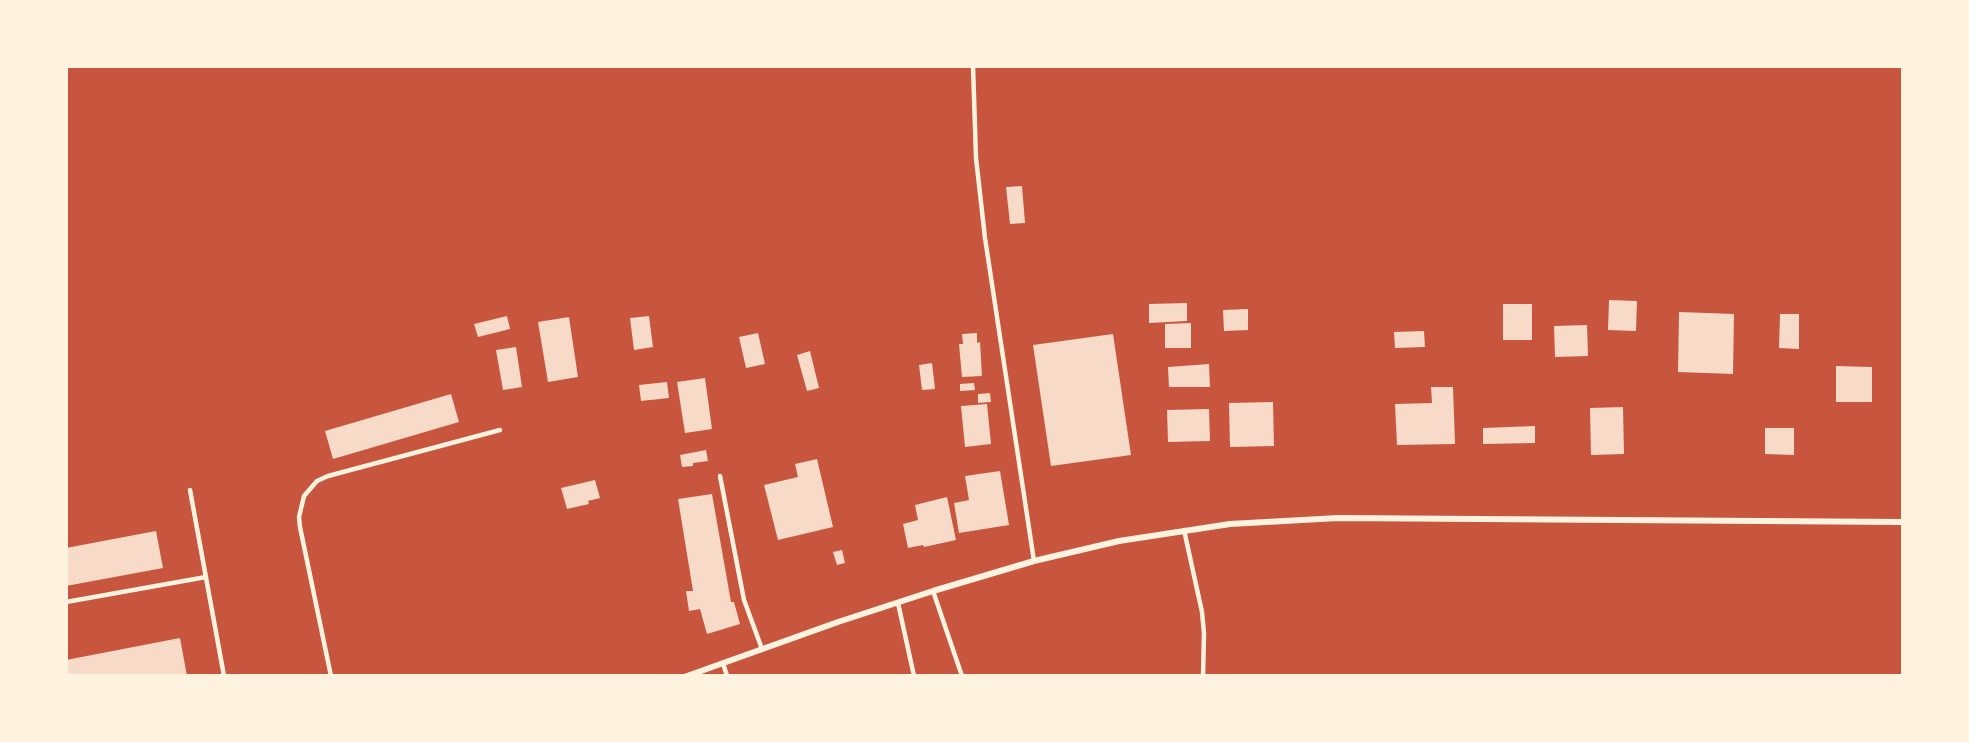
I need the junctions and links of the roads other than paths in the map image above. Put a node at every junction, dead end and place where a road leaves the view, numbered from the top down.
1 (973, 66) edge
2 (500, 430) dead end
3 (720, 476) dead end
4 (190, 490) dead end
5 (1903, 522) edge
6 (1184, 530) junction
7 (1034, 561) junction
8 (206, 577) junction
9 (933, 591) junction
10 (66, 602) edge
11 (898, 603) junction
12 (762, 649) junction
13 (723, 663) junction
14 (224, 676) edge
15 (331, 676) edge
16 (687, 676) edge
17 (727, 676) edge
18 (914, 676) edge
19 (962, 676) edge
20 (1203, 676) edge

1 - 7 lane
2 - 15 lane
3 - 12 lane
4 - 8 lane
5 - 6 street
6 - 7 street
6 - 20 lane
7 - 9 street
8 - 10 lane
8 - 14 lane
9 - 11 street
9 - 19 lane
11 - 12 street
11 - 18 lane
12 - 13 street
13 - 16 street
13 - 17 lane

